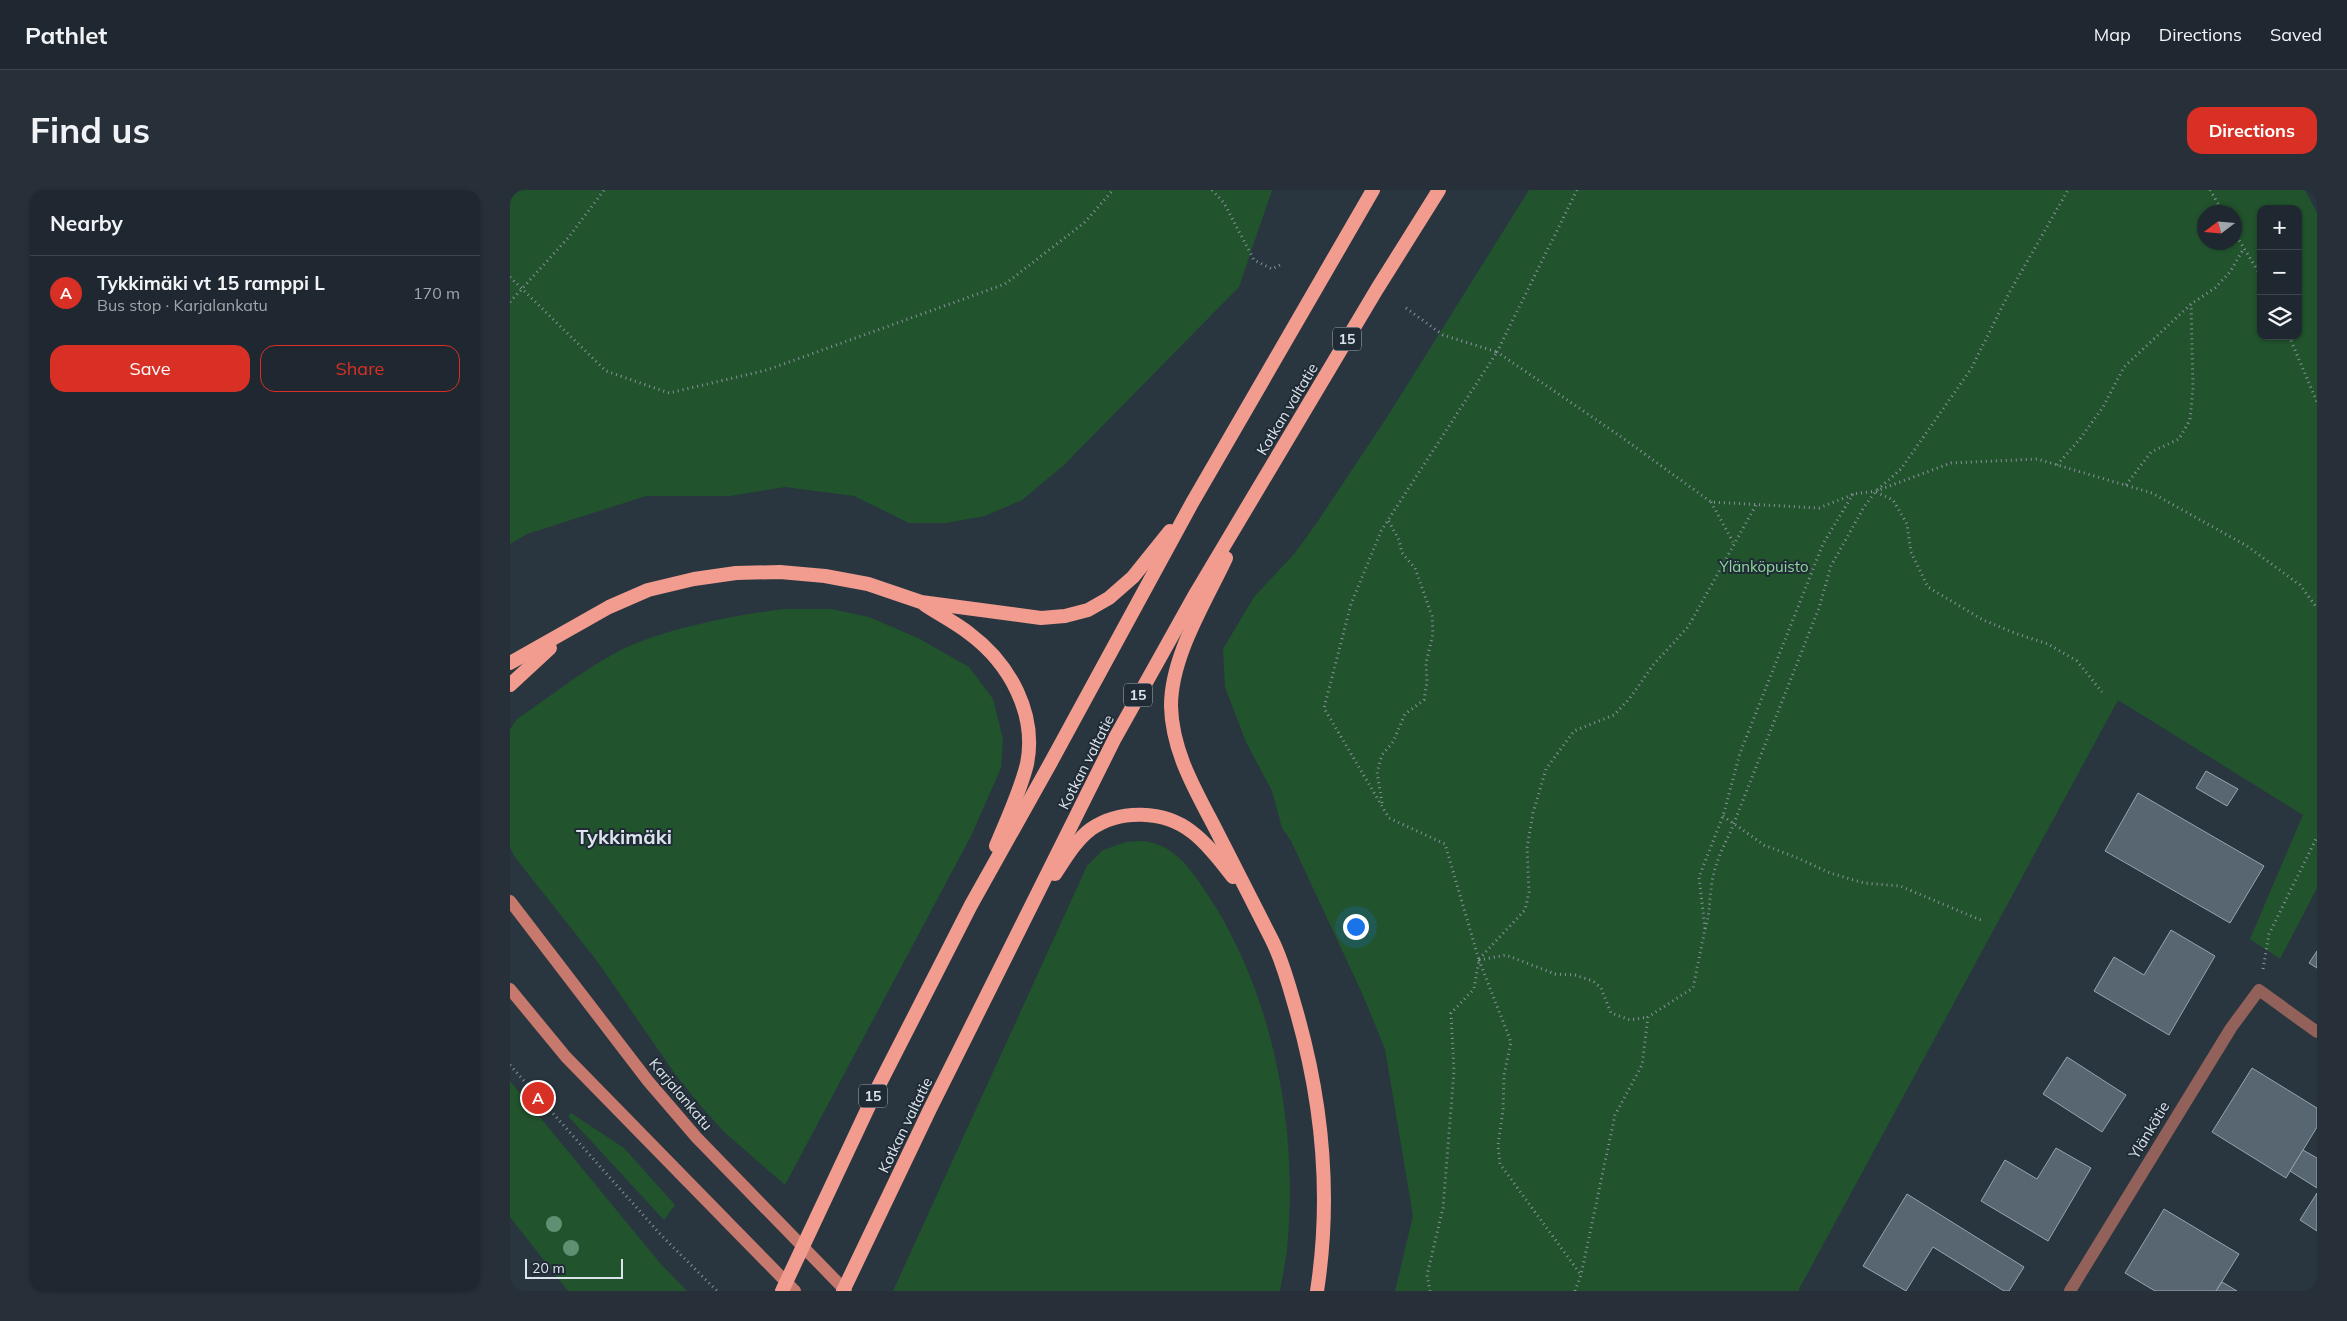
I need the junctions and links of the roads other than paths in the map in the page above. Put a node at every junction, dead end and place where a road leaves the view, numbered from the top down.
1 (1373, 190) edge
2 (1439, 190) edge
3 (1257, 490) junction
4 (1192, 503) junction
5 (920, 602) junction
6 (573, 628) junction
7 (510, 663) edge
8 (510, 686) edge
9 (1248, 894) junction
10 (510, 901) edge
11 (971, 905) junction
12 (1031, 907) junction
13 (510, 989) edge
14 (2317, 1032) edge
15 (782, 1291) edge
16 (795, 1291) edge
17 (845, 1291) edge
18 (1316, 1291) edge
19 (2070, 1291) edge

1 - 4 highway, Kotkan valtatie / 15
2 - 3 highway, Kotkan valtatie / 15
3 - 9 highway
3 - 12 highway, Kotkan valtatie / 15
4 - 5 highway
4 - 11 highway, Kotkan valtatie / 15
5 - 6 highway
5 - 11 highway
6 - 7 highway
6 - 8 highway
9 - 12 highway
9 - 18 highway
10 - 17 main road, Karjalankatu
11 - 15 highway, Kotkan valtatie / 15
12 - 17 highway, Kotkan valtatie / 15
13 - 16 main road
14 - 19 street, Ylänkötie

